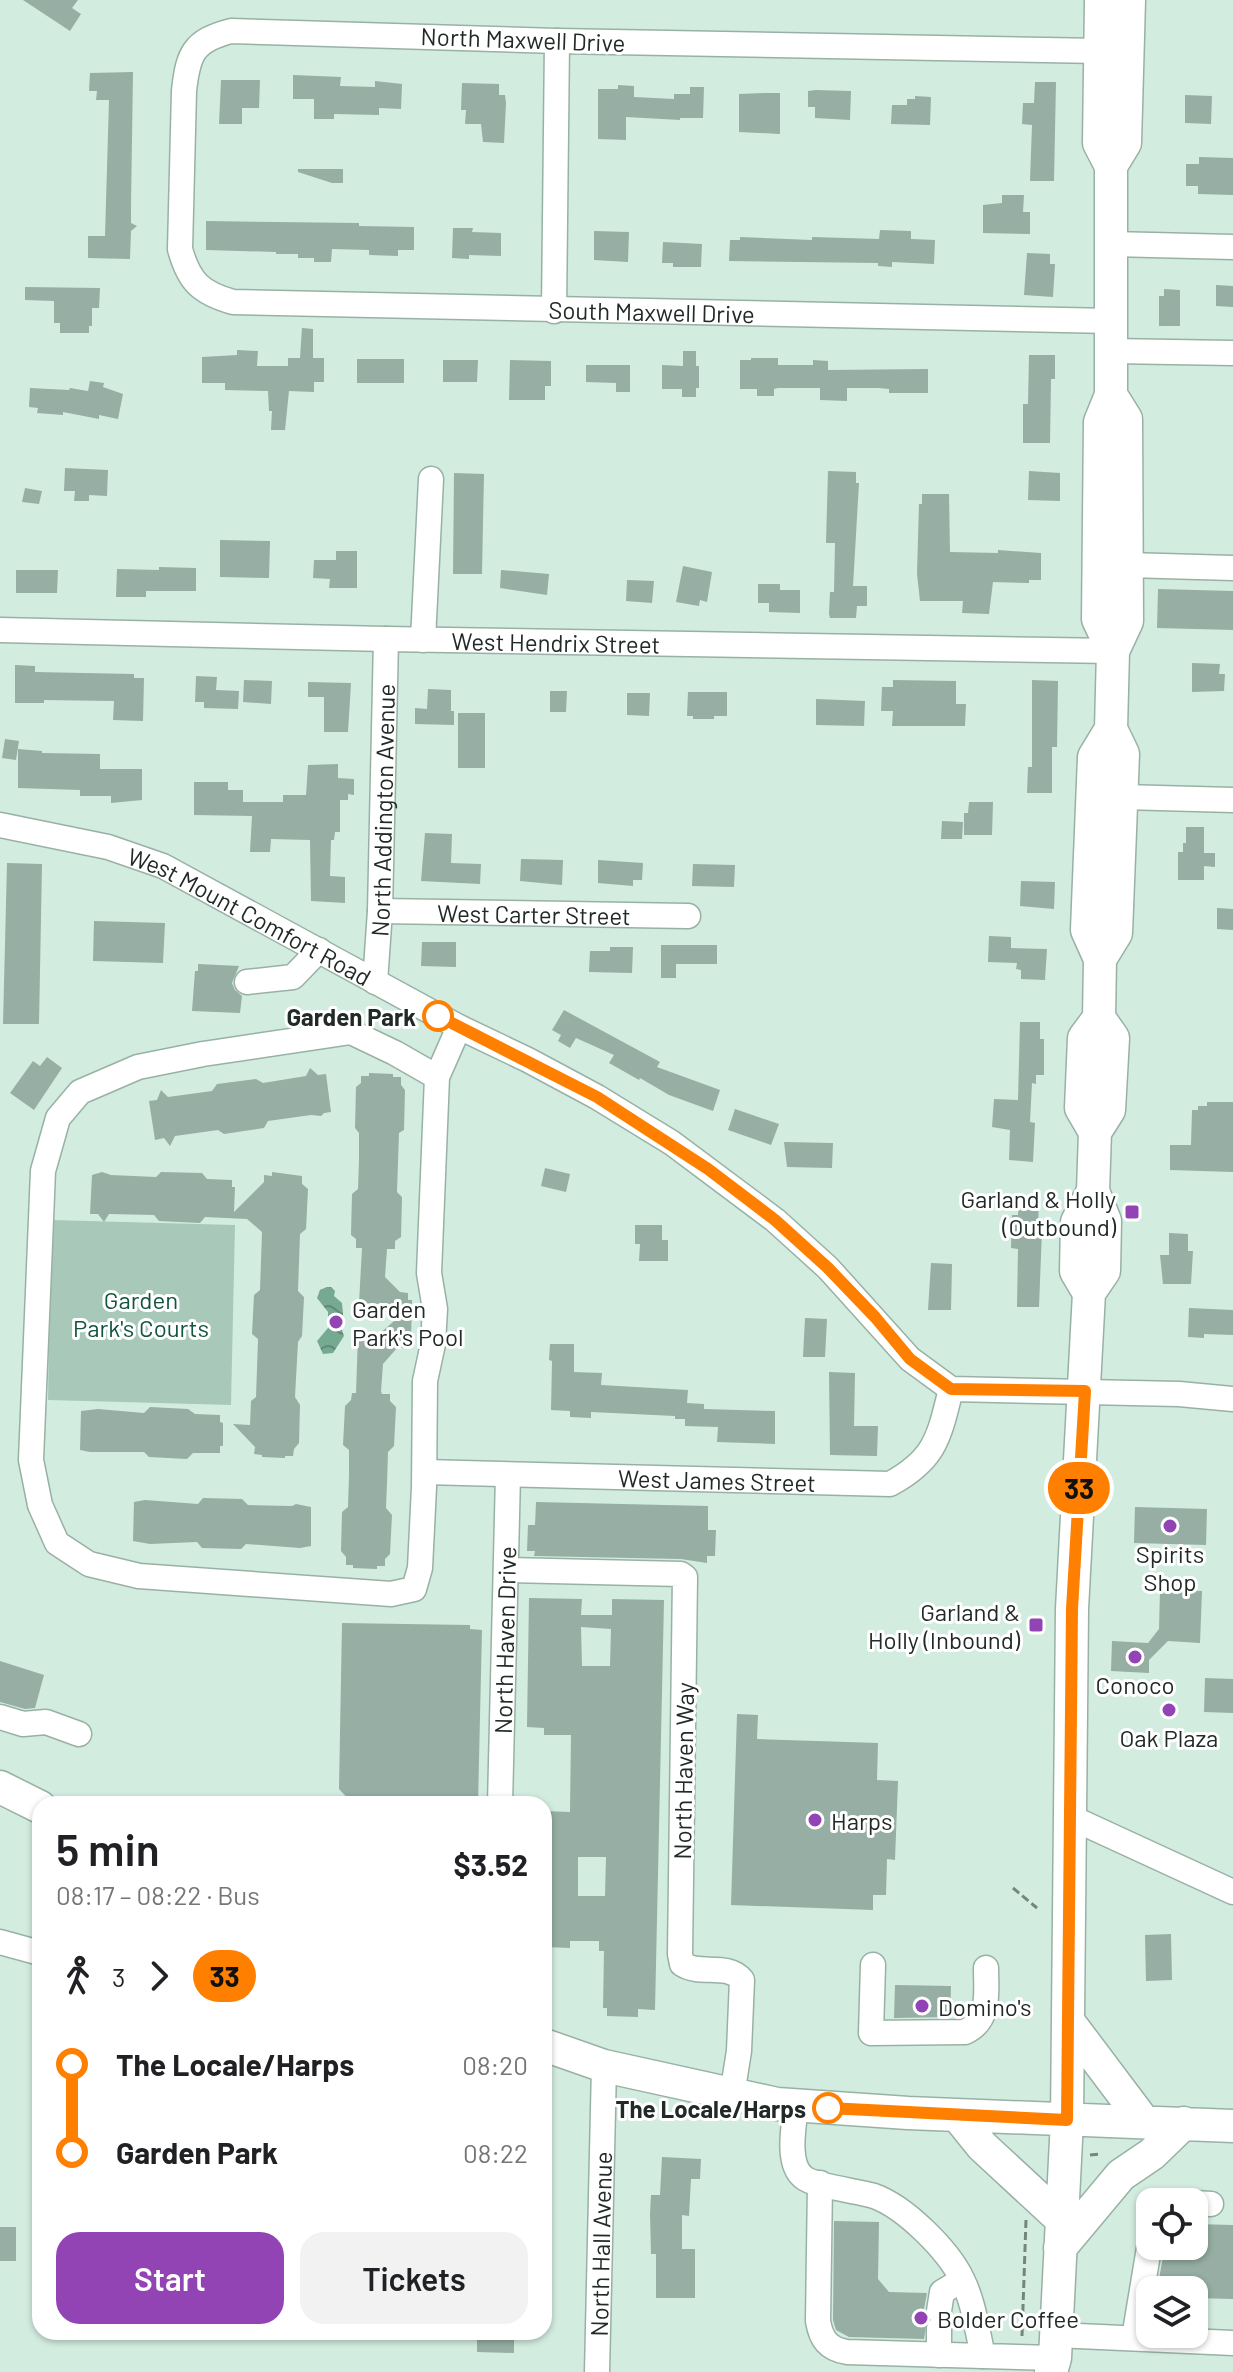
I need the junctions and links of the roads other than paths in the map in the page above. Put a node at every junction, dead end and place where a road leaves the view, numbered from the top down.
1 (1101, 0) edge
2 (1129, 0) edge
3 (557, 41) junction
4 (1100, 51) junction
5 (1111, 166) junction
6 (1111, 244) junction
7 (1233, 247) edge
8 (198, 286) joint
9 (554, 311) junction
10 (1111, 336) junction
11 (1233, 353) edge
12 (1111, 395) junction
13 (431, 479) dead end
14 (1127, 565) junction
15 (1233, 568) edge
16 (0, 630) edge
17 (386, 639) junction
18 (423, 640) junction
19 (1113, 651) junction
20 (1111, 729) junction
21 (1122, 797) junction
22 (1233, 800) edge
23 (0, 825) edge
24 (380, 911) junction
25 (688, 916) dead end
26 (319, 950) junction
27 (1100, 959) junction
28 (247, 982) dead end
29 (375, 982) junction
30 (459, 1027) junction
31 (437, 1077) junction
32 (951, 1389) junction
33 (1085, 1391) junction
34 (1233, 1399) edge
35 (425, 1472) junction
36 (508, 1475) junction
37 (506, 1570) junction
38 (0, 1717) edge
39 (79, 1734) dead end
40 (0, 1787) edge
41 (500, 1796) edge
42 (32, 1803) edge
43 (1070, 1817) junction
44 (1233, 1892) edge
45 (0, 1942) edge
46 (32, 1951) edge
47 (873, 1965) dead end
48 (986, 1968) dead end
49 (1068, 2021) junction
50 (552, 2048) edge
51 (604, 2066) junction
52 (732, 2095) junction
53 (796, 2106) junction
54 (957, 2115) junction
55 (1067, 2120) junction
56 (1144, 2122) junction
57 (1184, 2123) junction
58 (1233, 2126) edge
59 (820, 2183) junction
60 (1061, 2234) junction
61 (1147, 2260) edge
62 (962, 2280) junction
63 (1134, 2338) junction
64 (1233, 2343) edge
65 (939, 2355) junction
66 (983, 2356) junction
67 (1055, 2359) edge
68 (597, 2372) edge

1 - 4 main road
2 - 5 main road
3 - 4 street, North Maxwell Drive
3 - 8 street, North Maxwell Drive
3 - 9 street
4 - 5 main road
5 - 6 main road
6 - 7 street
6 - 10 main road
8 - 9 street, South Maxwell Drive
9 - 10 street, South Maxwell Drive
10 - 11 street, South Maxwell Drive
10 - 12 main road
12 - 14 main road
12 - 19 main road
13 - 18 street
14 - 15 street
14 - 19 main road
16 - 17 street, West Hendrix Street
17 - 18 street, West Hendrix Street
17 - 24 street, North Addington Avenue
18 - 19 street, West Hendrix Street
19 - 20 main road
20 - 21 main road
20 - 27 main road
21 - 22 street
21 - 27 main road
23 - 26 street, West Mount Comfort Road
24 - 25 street, West Carter Street
24 - 29 street, North Addington Avenue
26 - 28 street
26 - 29 street, West Mount Comfort Road
27 - 33 main road
29 - 30 street, West Mount Comfort Road
30 - 31 street
30 - 32 street, West Mount Comfort Road
31 - 35 street
31 - 35 street
32 - 33 street
32 - 36 street, West James Street
33 - 34 street
33 - 43 main road
35 - 36 street, West James Street
36 - 37 street, North Haven Drive
37 - 41 street, North Haven Drive
37 - 52 street, North Haven Way
38 - 39 street
40 - 42 main road
43 - 44 street
43 - 49 main road
45 - 46 street
47 - 48 street
49 - 55 main road
49 - 56 main road
50 - 51 main road
51 - 52 main road
51 - 68 street, North Hall Avenue
52 - 53 main road
53 - 54 main road
53 - 59 street
54 - 55 main road
54 - 60 main road
55 - 56 main road
55 - 60 main road
56 - 57 main road
57 - 58 main road
57 - 60 main road
59 - 62 street
59 - 65 street
60 - 67 main road
61 - 63 street
62 - 65 street
62 - 66 street
63 - 64 street
63 - 67 street
65 - 66 street
66 - 67 street

